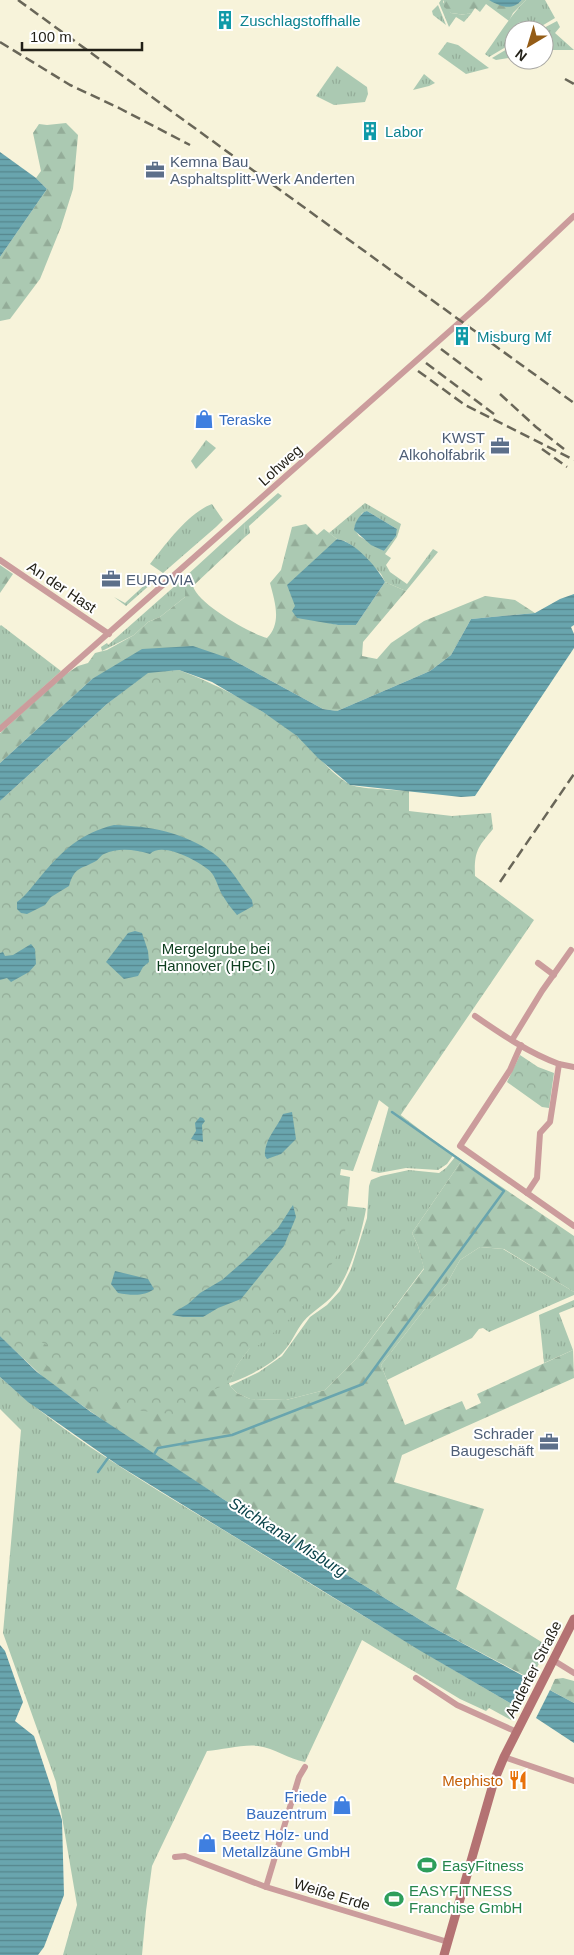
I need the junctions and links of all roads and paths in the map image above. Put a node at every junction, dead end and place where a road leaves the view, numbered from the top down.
1 (574, 216) edge
2 (0, 560) edge
3 (109, 634) junction
4 (0, 729) edge
5 (572, 950) dead end
6 (538, 963) dead end
7 (554, 975) junction
8 (475, 1016) dead end
9 (512, 1040) junction
10 (521, 1045) junction
11 (559, 1064) junction
12 (574, 1067) edge
13 (527, 1193) junction
14 (574, 1226) edge
15 (574, 1619) edge
16 (553, 1660) junction
17 (574, 1673) edge
18 (416, 1678) dead end
19 (517, 1732) junction
20 (504, 1757) junction
21 (304, 1767) dead end
22 (574, 1781) edge
23 (175, 1857) dead end
24 (266, 1887) junction
25 (448, 1942) junction
26 (444, 1955) edge

1 - 3 street, Lohweg
2 - 3 street, An der Hast
3 - 4 street, Lohweg
5 - 7 street
6 - 7 street
7 - 9 street
8 - 9 street
9 - 10 street
10 - 11 street
10 - 13 street
11 - 12 street
11 - 13 street
13 - 14 street
15 - 16 main road, Anderter Straße
16 - 17 street
16 - 19 main road, Anderter Straße
18 - 19 street, Anderter Straße
19 - 20 main road, Anderter Straße
20 - 22 street
20 - 25 main road, Anderter Straße
21 - 24 street
23 - 24 street, Weiße Erde
24 - 25 street, Weiße Erde
25 - 26 main road, Anderter Straße

